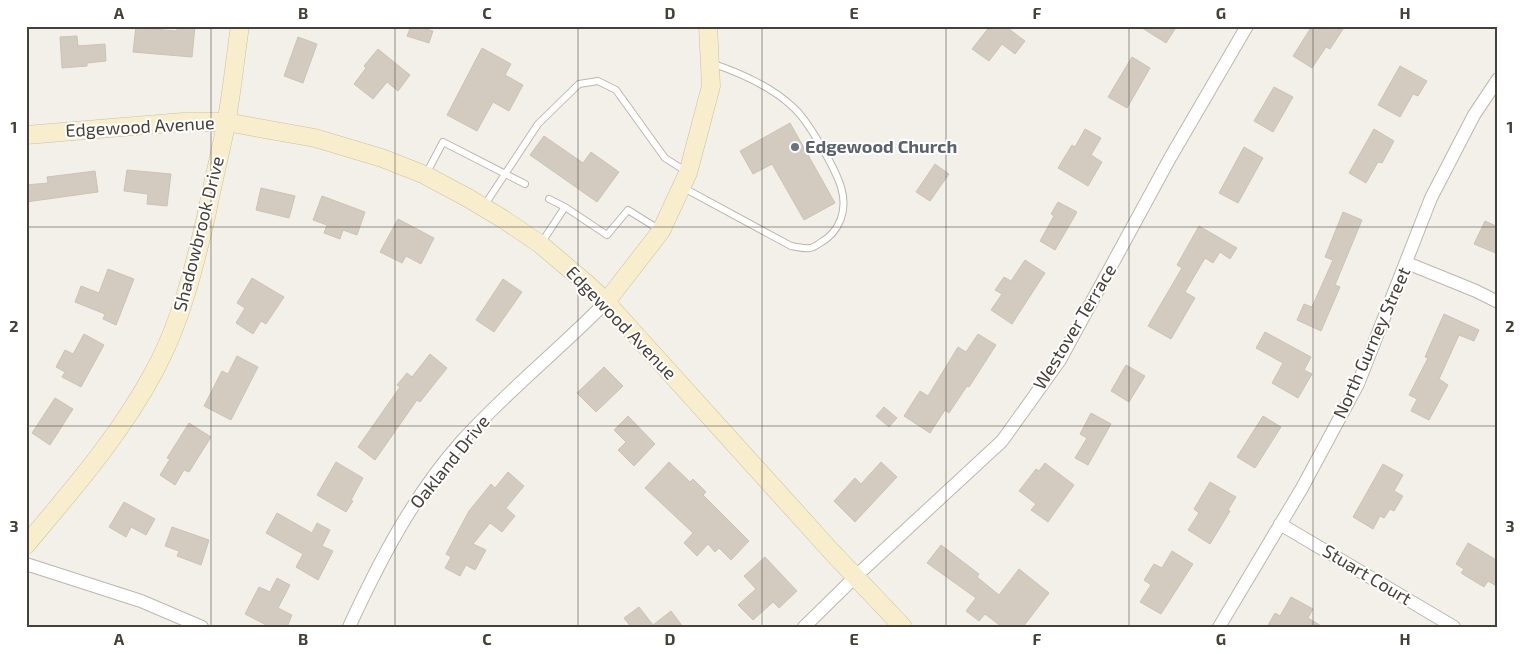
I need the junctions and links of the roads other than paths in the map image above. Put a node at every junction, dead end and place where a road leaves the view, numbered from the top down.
1 (240, 26) edge
2 (708, 26) edge
3 (1247, 26) edge
4 (710, 63) junction
5 (1498, 79) edge
6 (226, 122) junction
7 (26, 135) edge
8 (425, 175) junction
9 (505, 175) junction
10 (685, 180) junction
11 (525, 184) dead end
12 (549, 199) dead end
13 (484, 207) junction
14 (565, 207) junction
15 (661, 230) junction
16 (540, 244) junction
17 (1407, 263) junction
18 (606, 302) junction
19 (1498, 302) edge
20 (1280, 524) junction
21 (26, 545) edge
22 (26, 564) edge
23 (855, 577) junction
24 (202, 627) edge
25 (349, 627) edge
26 (804, 627) edge
27 (903, 627) edge
28 (1218, 627) edge
29 (1454, 627) edge

1 - 6 street, Shadowbrook Drive
2 - 4 street
3 - 23 street, Westover Terrace
4 - 10 street
4 - 10 lane
5 - 17 street, North Gurney Street
6 - 7 street, Edgewood Avenue
6 - 8 street, Edgewood Avenue
6 - 21 street, Shadowbrook Drive
8 - 9 lane
8 - 13 street, Edgewood Avenue
9 - 10 lane
9 - 11 lane
9 - 13 lane
10 - 15 street
12 - 14 lane
13 - 16 street, Edgewood Avenue
14 - 15 lane
14 - 16 lane
15 - 18 street
16 - 18 street, Edgewood Avenue
17 - 19 street
17 - 20 street, North Gurney Street
18 - 23 street, Edgewood Avenue
18 - 25 street, Oakland Drive
20 - 28 street, North Gurney Street
20 - 29 street, Stuart Court
22 - 24 street
23 - 26 street, Westover Terrace
23 - 27 street, Edgewood Avenue

